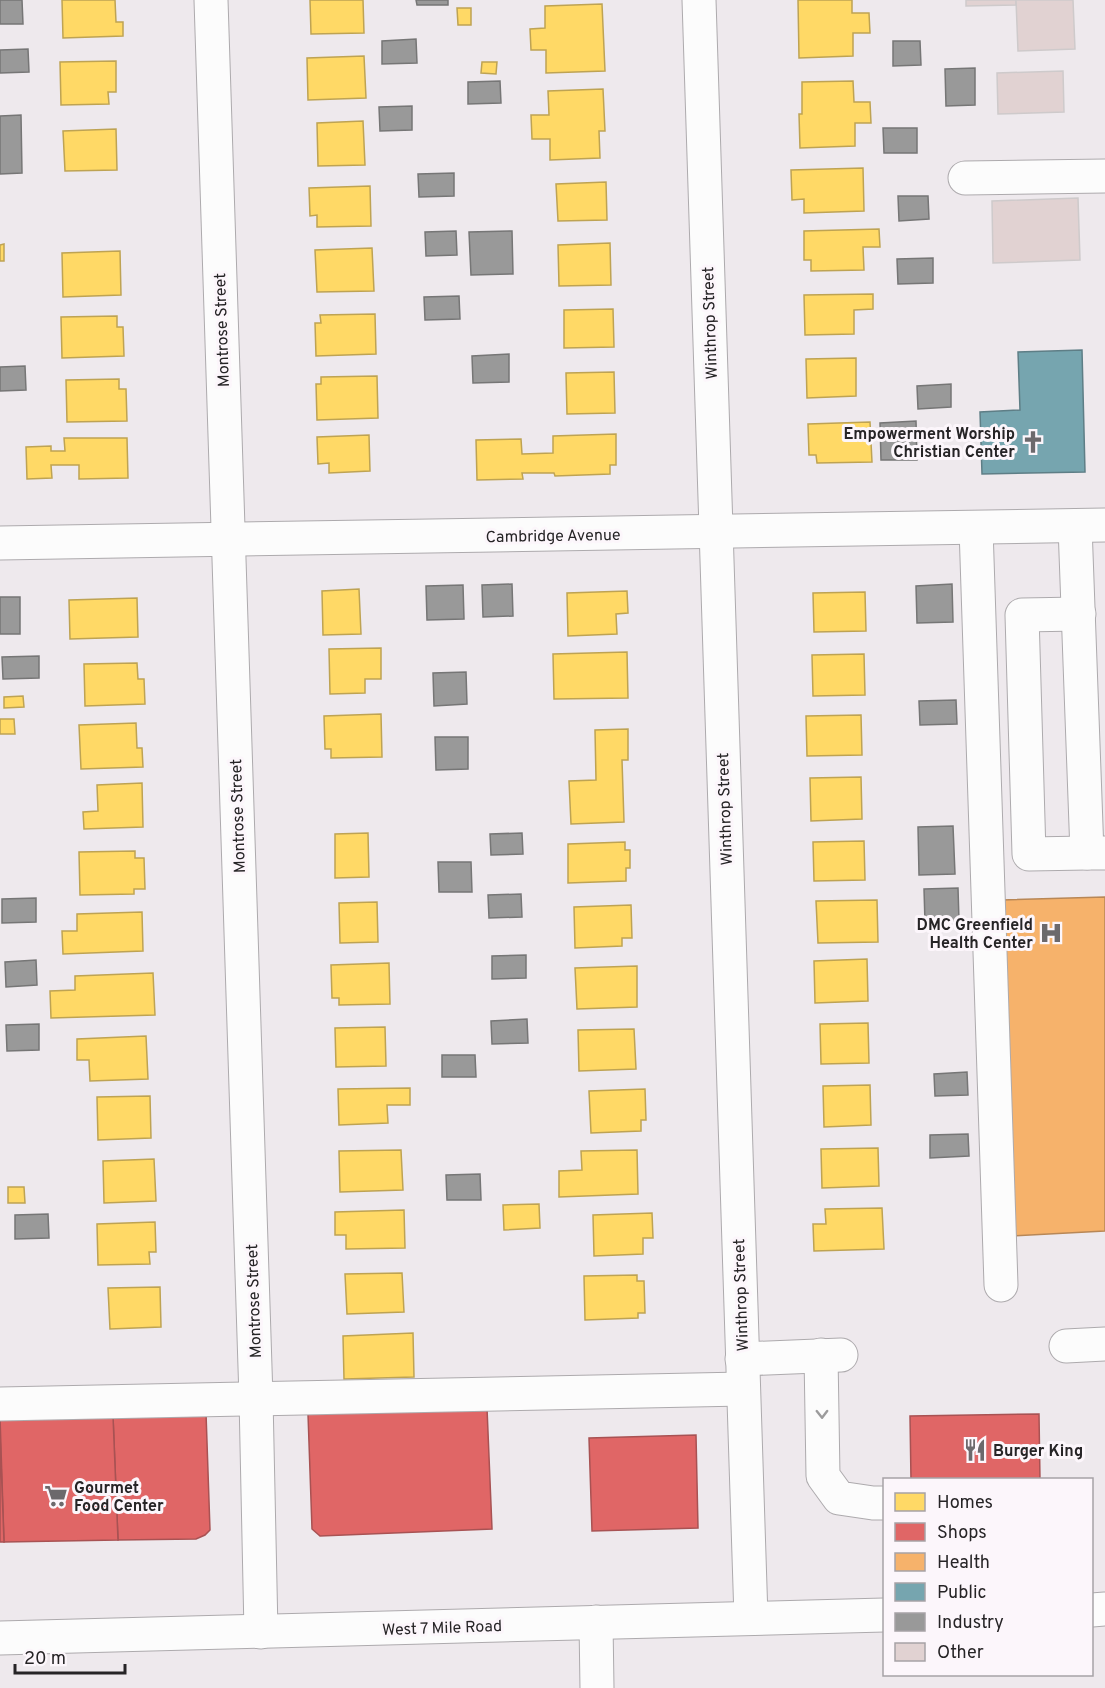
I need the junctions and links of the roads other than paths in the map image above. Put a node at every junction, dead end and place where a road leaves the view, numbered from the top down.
1 (211, 0) edge
2 (699, 0) edge
3 (1105, 176) edge
4 (965, 178) dead end
5 (1090, 526) edge
6 (976, 528) junction
7 (715, 532) junction
8 (228, 539) junction
9 (0, 543) edge
10 (1079, 614) junction
11 (1096, 853) edge
12 (1001, 1285) dead end
13 (1105, 1344) edge
14 (1066, 1346) dead end
15 (743, 1374) junction
16 (256, 1398) junction
17 (0, 1404) edge
18 (883, 1503) edge
19 (883, 1615) edge
20 (751, 1618) junction
21 (596, 1622) junction
22 (261, 1632) junction
23 (0, 1638) edge
24 (597, 1688) edge

1 - 8 street, Montrose Street
2 - 7 street, Winthrop Street
3 - 4 street
5 - 6 street, Cambridge Avenue
5 - 10 street
6 - 7 street, Cambridge Avenue
6 - 12 street
7 - 8 street, Cambridge Avenue
7 - 15 street, Winthrop Street
8 - 9 street, Cambridge Avenue
8 - 16 street, Montrose Street
10 - 11 street
10 - 11 street
13 - 14 street
15 - 16 street
15 -> 18 street
15 - 20 street, Winthrop Street
16 - 17 street
16 - 22 street, Montrose Street
19 - 20 street, West 7 Mile Road
20 - 21 street, West 7 Mile Road
21 - 22 street, West 7 Mile Road
21 - 24 street
22 - 23 street, West 7 Mile Road

